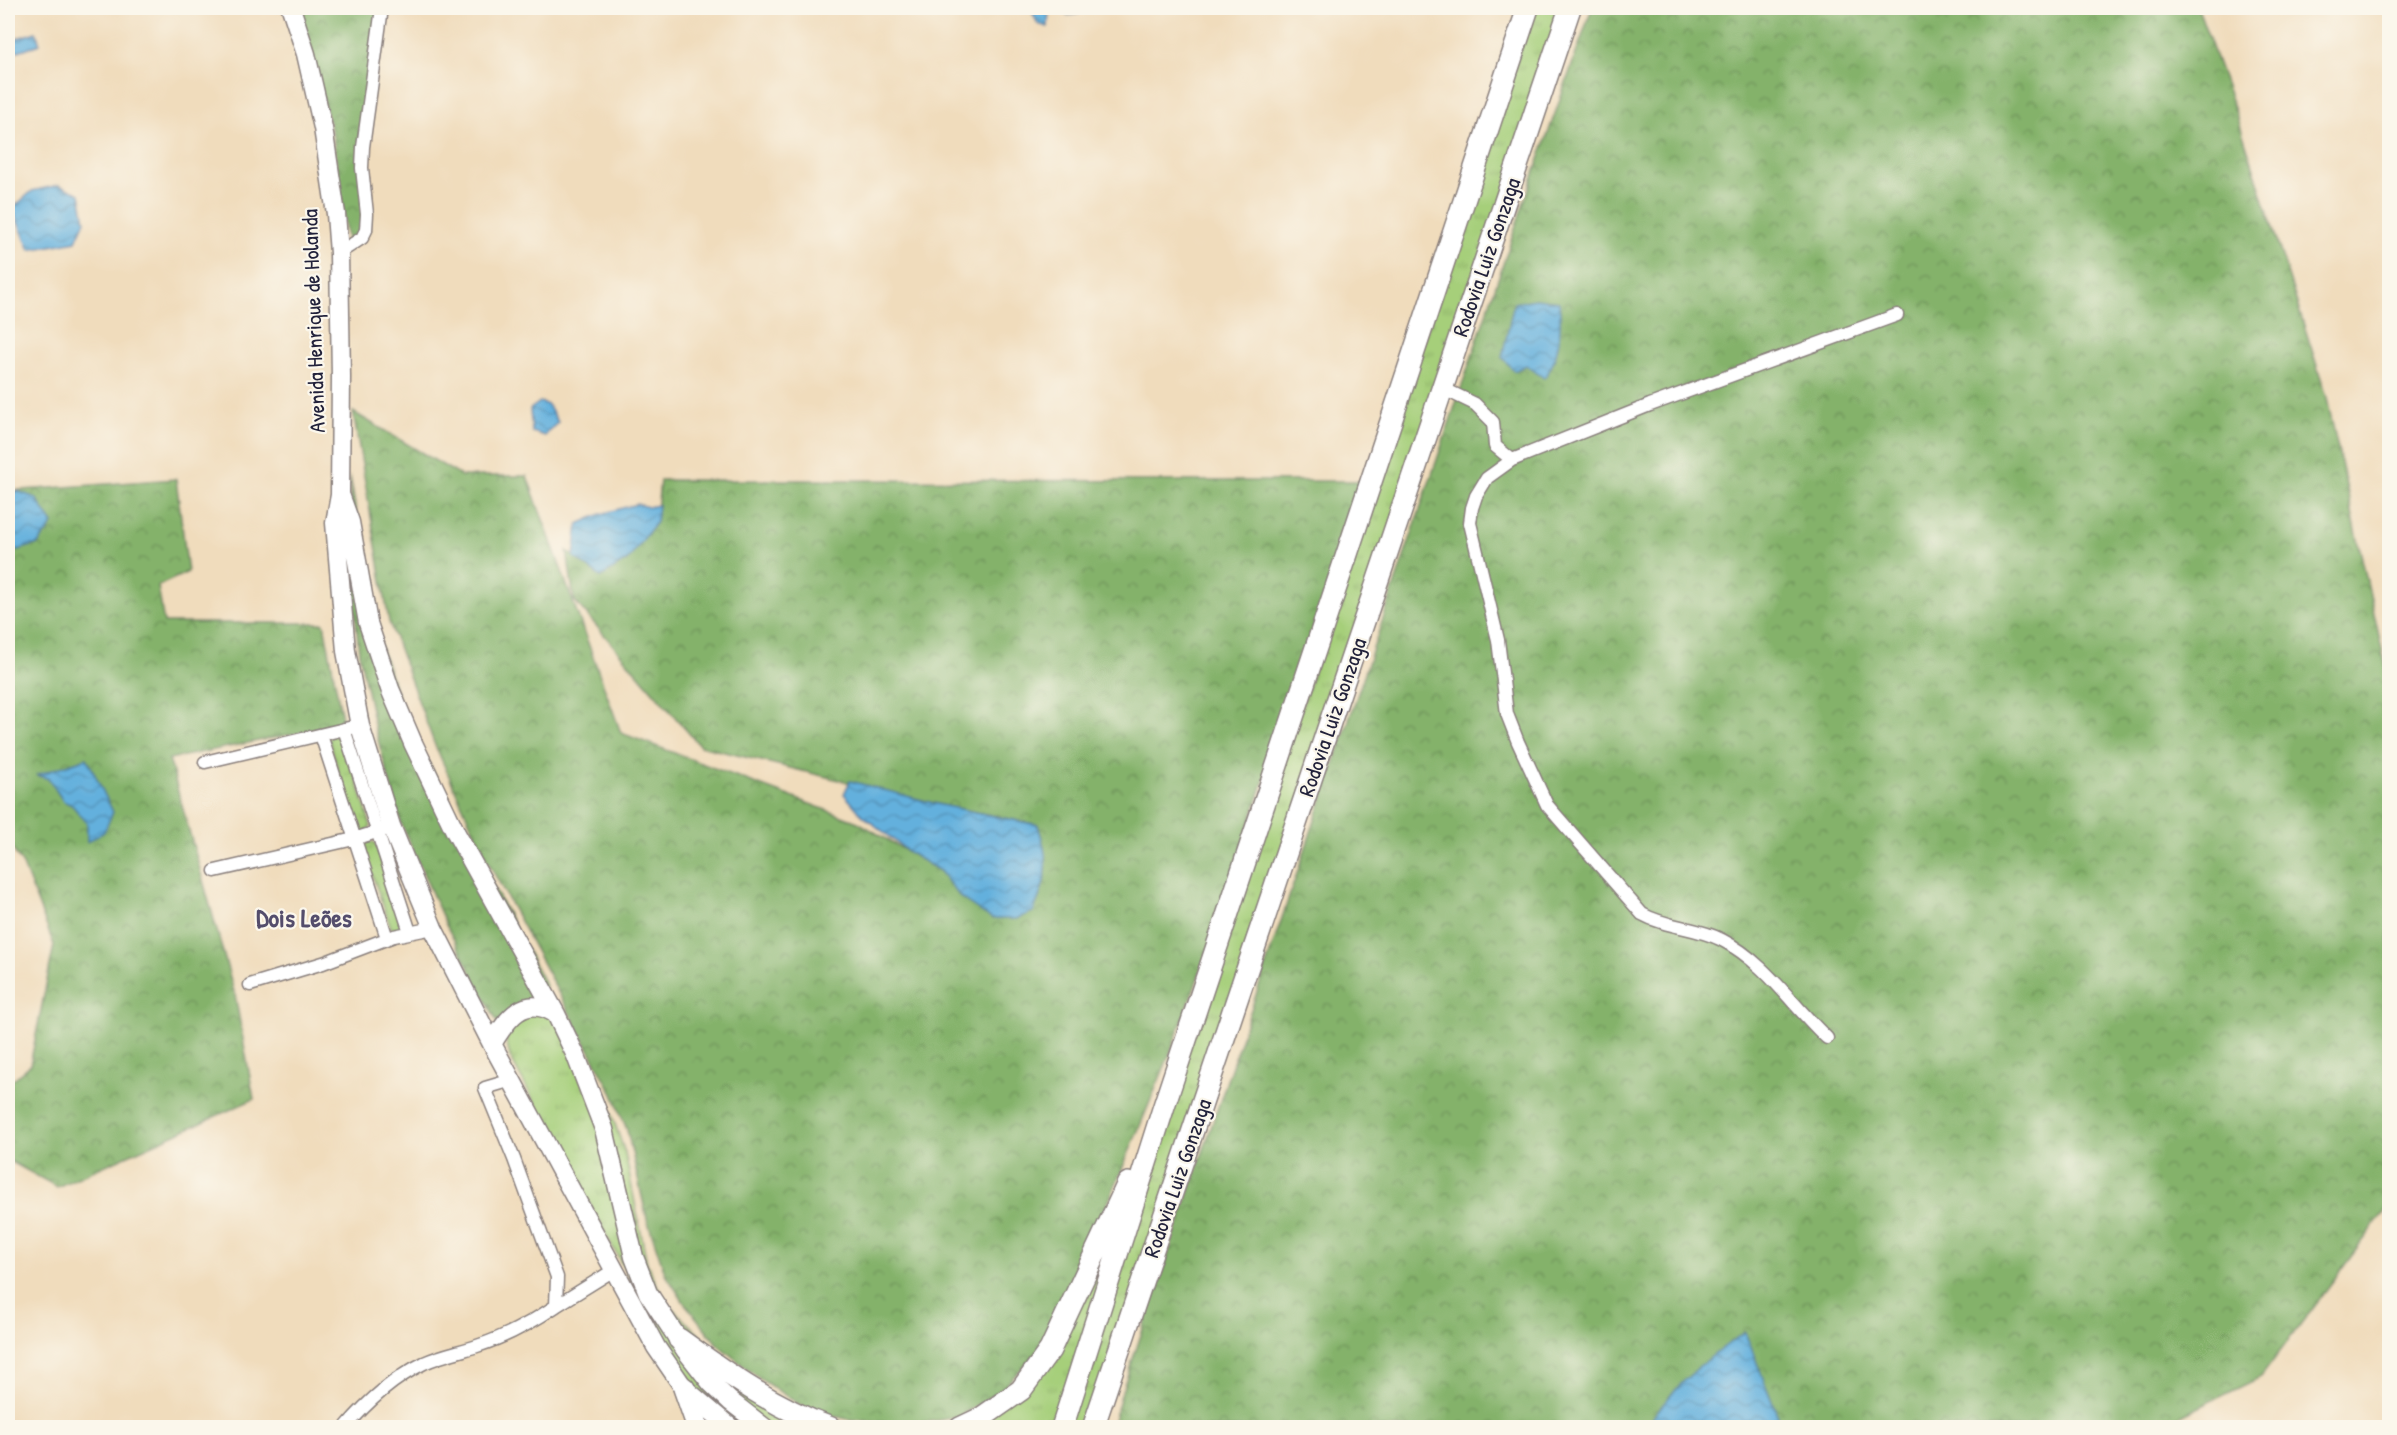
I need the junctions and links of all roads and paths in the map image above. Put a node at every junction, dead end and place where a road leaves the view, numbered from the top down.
1 (291, 8) edge
2 (382, 8) edge
3 (1528, 8) edge
4 (1570, 8) edge
5 (339, 253) junction
6 (1897, 315) dead end
7 (1442, 388) junction
8 (1512, 460) junction
9 (340, 495) junction
10 (352, 727) junction
11 (321, 735) junction
12 (205, 762) dead end
13 (384, 830) junction
14 (354, 840) junction
15 (215, 871) dead end
16 (433, 928) junction
17 (410, 932) junction
18 (387, 938) junction
19 (250, 985) dead end
20 (556, 1014) junction
21 (1827, 1038) dead end
22 (492, 1044) junction
23 (512, 1080) junction
24 (1164, 1106) junction
25 (614, 1270) junction
26 (556, 1306) junction
27 (679, 1339) junction
28 (684, 1388) junction
29 (345, 1428) edge
30 (698, 1428) edge
31 (731, 1428) edge
32 (765, 1428) edge
33 (831, 1428) edge
34 (960, 1428) edge
35 (1062, 1428) edge
36 (1093, 1428) edge

1 - 5 main road, Avenida Henrique de Holanda
2 - 5 street
3 - 24 highway, Rodovia Luiz Gonzaga
4 - 7 highway, Rodovia Luiz Gonzaga
5 - 9 main road, Avenida Henrique de Holanda
6 - 8 street
7 - 8 street
7 - 36 highway, Rodovia Luiz Gonzaga
8 - 21 street
9 - 10 main road
9 - 20 main road
10 - 11 street
10 - 13 main road
11 - 12 street
11 - 14 street
13 - 14 street
13 - 16 main road
13 - 17 street
14 - 15 street
14 - 18 street
16 - 17 street
16 - 22 main road
17 - 18 street
18 - 19 street
20 - 22 main road
20 - 27 main road
22 - 23 main road
23 - 25 main road
23 - 26 street
24 - 34 highway
24 - 35 highway, Rodovia Luiz Gonzaga
25 - 26 street
25 - 28 main road
26 - 29 street
27 - 32 main road
27 - 33 highway
28 - 30 highway
28 - 31 main road

